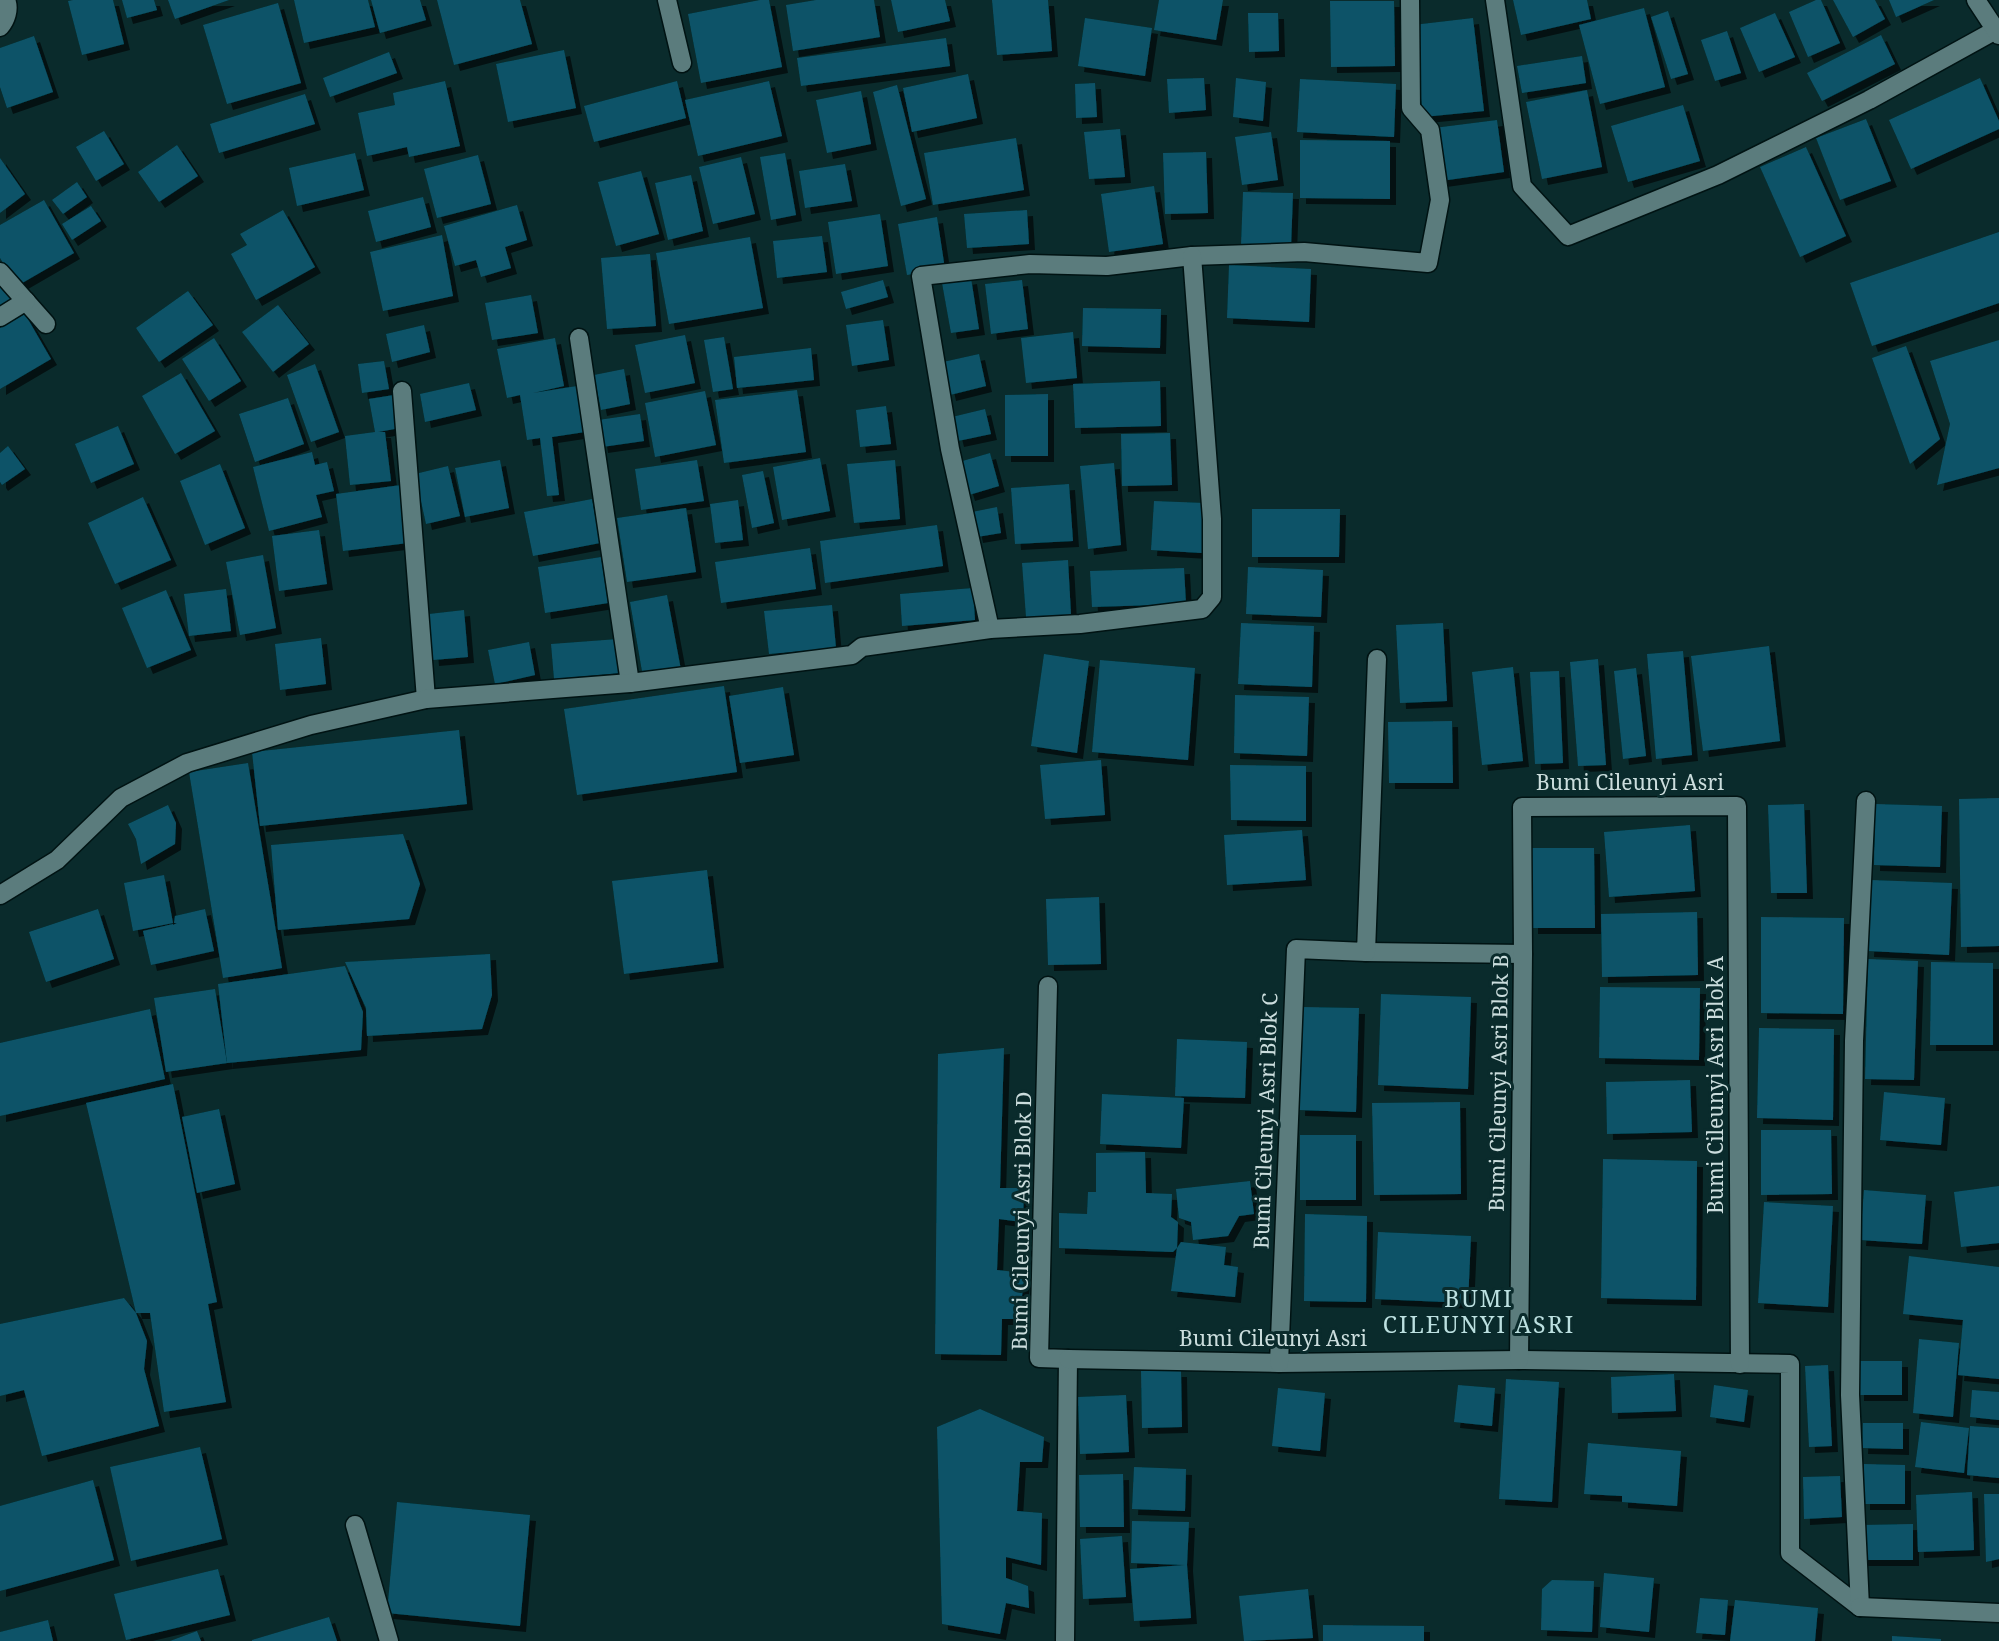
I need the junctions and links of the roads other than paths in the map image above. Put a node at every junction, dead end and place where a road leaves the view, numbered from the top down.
1 (6, 0) edge
2 (667, 0) edge
3 (1409, 0) edge
4 (1495, 0) edge
5 (1976, 0) edge
6 (0, 27) edge
7 (1998, 33) edge
8 (682, 63) dead end
9 (1192, 256) junction
10 (0, 272) edge
11 (26, 301) junction
12 (0, 317) edge
13 (46, 324) dead end
14 (579, 338) dead end
15 (402, 391) dead end
16 (990, 629) junction
17 (1377, 659) dead end
18 (630, 683) junction
19 (426, 699) junction
20 (1866, 801) dead end
21 (1737, 806) joint
22 (1522, 807) joint
23 (0, 895) edge
24 (1366, 952) junction
25 (1523, 954) junction
26 (1048, 986) dead end
27 (1068, 1359) junction
28 (1518, 1360) junction
29 (1279, 1363) junction
30 (1740, 1364) junction
31 (355, 1525) dead end
32 (1860, 1607) junction
33 (1999, 1613) edge
34 (388, 1641) edge
35 (1065, 1641) edge

1 - 6 street
2 - 8 street
3 - 9 street
4 - 7 street
5 - 7 street
9 - 16 street
9 - 16 street
10 - 11 street
11 - 12 street
11 - 13 street
14 - 18 street
15 - 19 street
16 - 18 street
17 - 24 street
18 - 19 street
19 - 23 street
20 - 32 street
21 - 22 street, Bumi Cileunyi Asri
21 - 30 street, Bumi Cileunyi Asri Blok A
22 - 25 street, Bumi Cileunyi Asri Blok B
24 - 25 street, Bumi Cileunyi Asri Blok C
24 - 29 street, Bumi Cileunyi Asri Blok C
25 - 28 street, Bumi Cileunyi Asri Blok B
26 - 27 street, Bumi Cileunyi Asri Blok D
27 - 29 street, Bumi Cileunyi Asri
27 - 35 street
28 - 29 street, Bumi Cileunyi Asri
28 - 30 street, Bumi Cileunyi Asri
30 - 32 street, Bumi Cileunyi Asri
31 - 34 street
32 - 33 street

